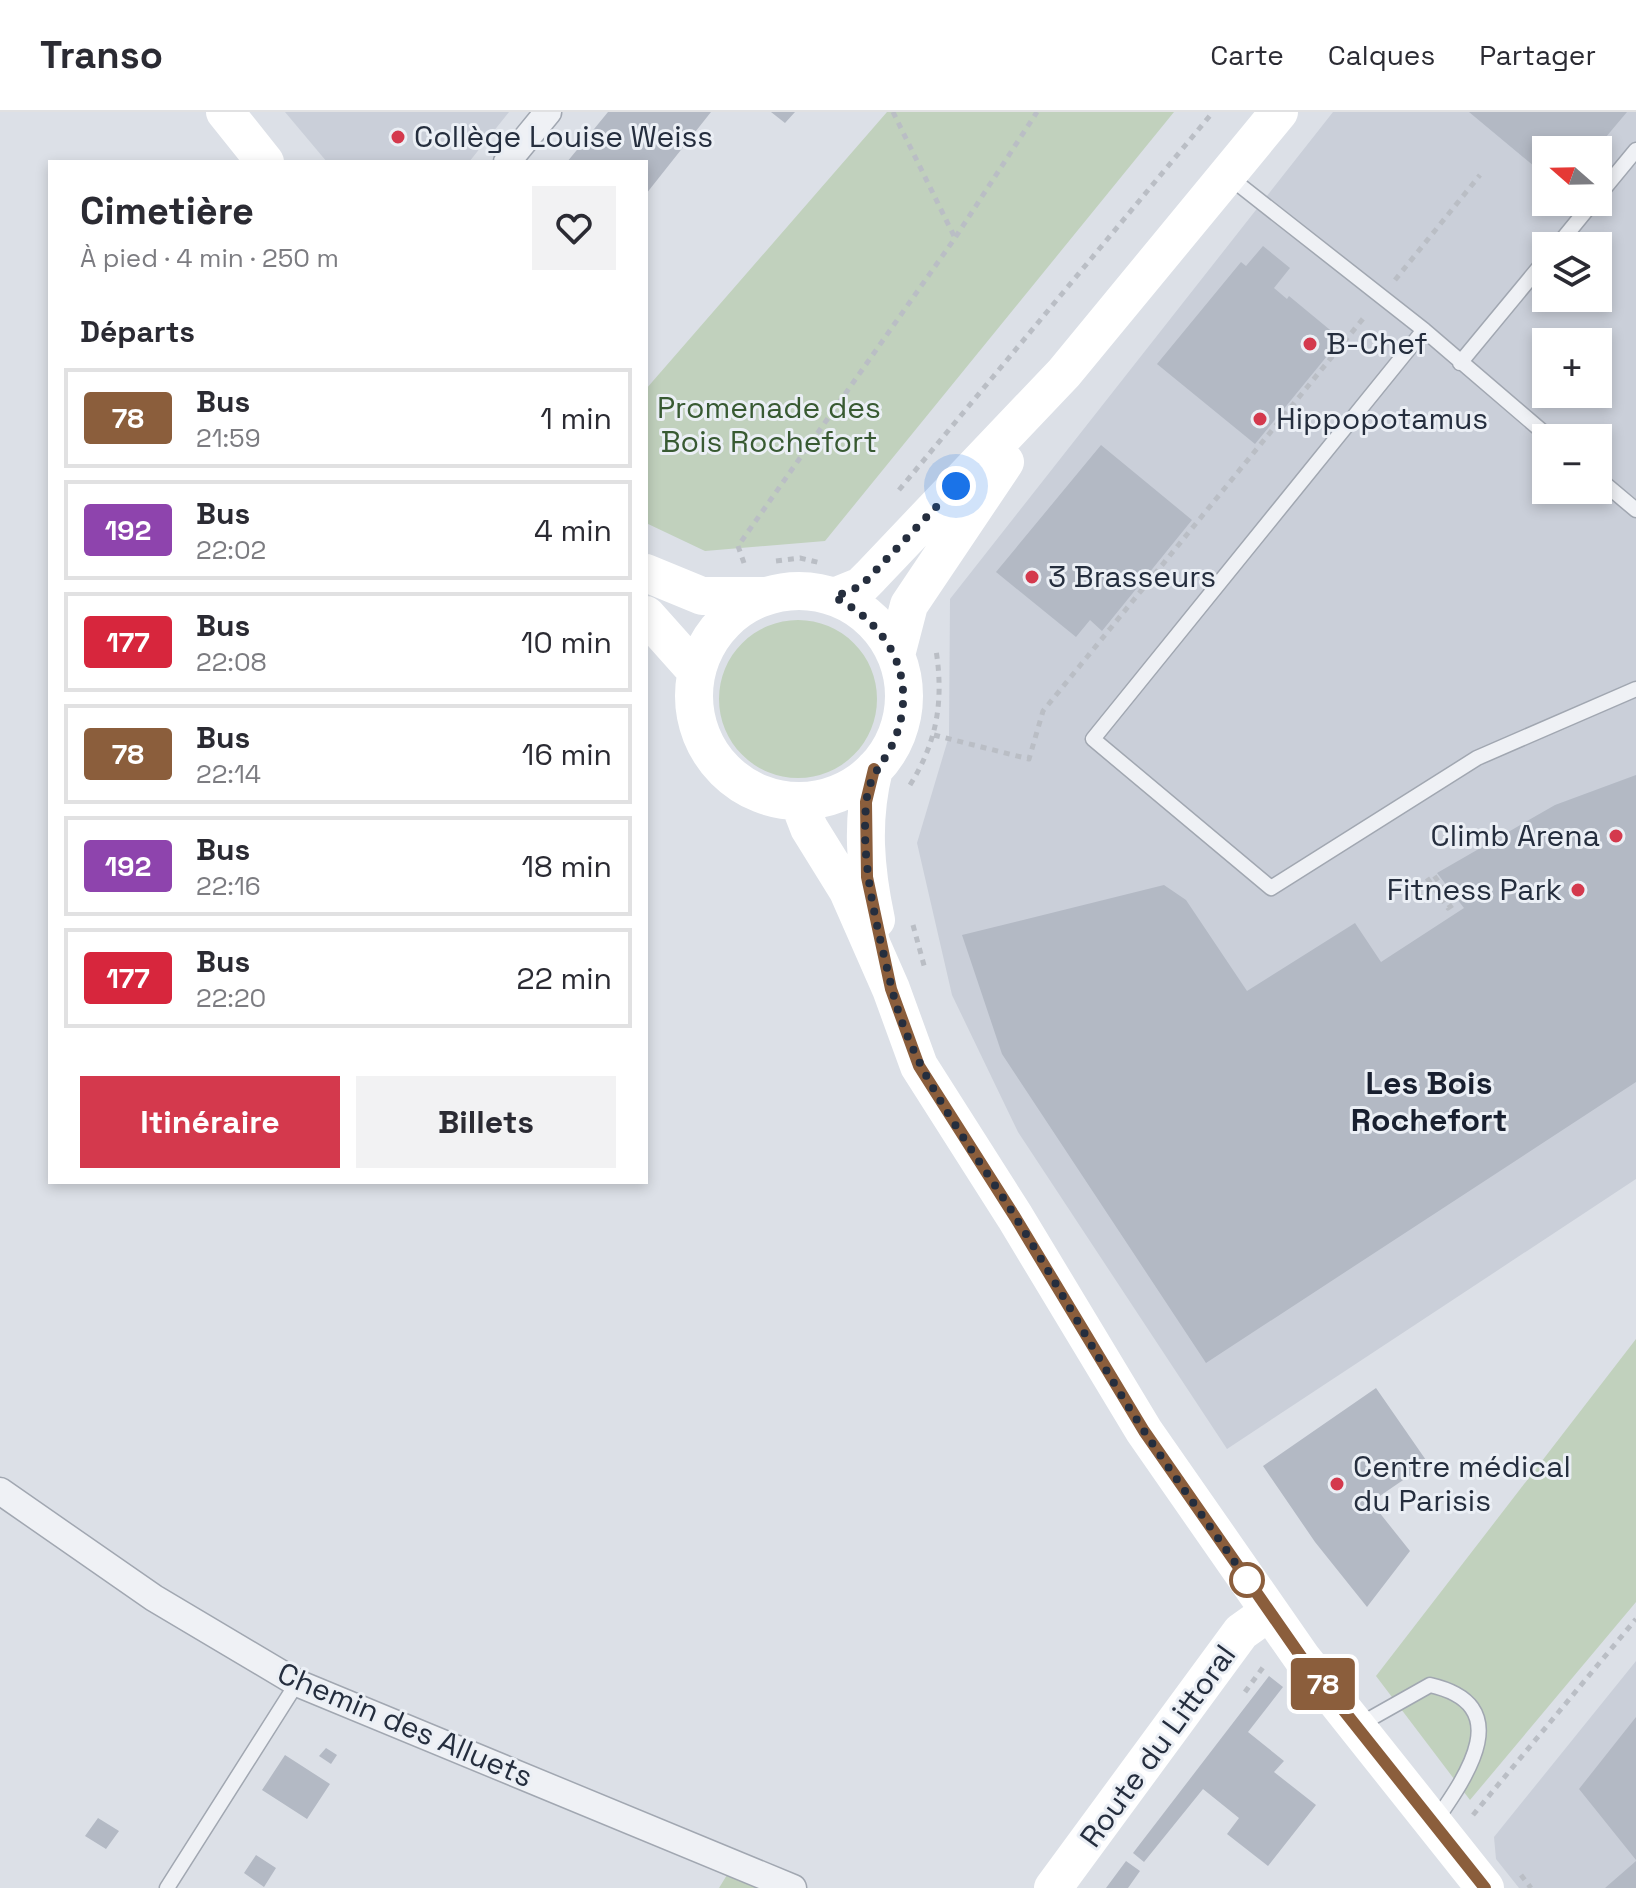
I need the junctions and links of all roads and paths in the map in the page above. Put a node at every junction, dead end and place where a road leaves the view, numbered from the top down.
1 (225, 112) edge
2 (548, 112) edge
3 (893, 112) edge
4 (1037, 112) edge
5 (1213, 112) edge
6 (1279, 112) edge
7 (1636, 150) edge
8 (263, 160) edge
9 (509, 160) edge
10 (1227, 175) junction
11 (1480, 175) dead end
12 (1612, 179) edge
13 (1582, 216) edge
14 (1568, 232) edge
15 (955, 238) junction
16 (1532, 276) edge
17 (1382, 296) junction
18 (1424, 330) junction
19 (1460, 363) junction
20 (1064, 373) junction
21 (1533, 424) edge
22 (1612, 490) edge
23 (897, 492) dead end
24 (1636, 510) edge
25 (744, 564) dead end
26 (648, 574) edge
27 (767, 596) junction
28 (834, 597) junction
29 (648, 617) edge
30 (935, 642) dead end
31 (896, 655) junction
32 (696, 671) junction
33 (1636, 689) edge
34 (934, 735) junction
35 (874, 769) junction
36 (908, 789) dead end
37 (799, 802) junction
38 (1430, 876) joint
39 (910, 911) dead end
40 (927, 978) dead end
41 (891, 989) junction
42 (0, 1491) edge
43 (1269, 1612) junction
44 (1636, 1619) edge
45 (297, 1683) junction
46 (1357, 1726) junction
47 (1442, 1834) junction
48 (167, 1888) edge
49 (793, 1888) edge
50 (1053, 1888) edge
51 (1485, 1888) edge

1 - 8 main road
2 - 9 street
3 - 15 path
4 - 15 path
5 - 23 path
6 - 10 main road
7 - 12 lane
10 - 17 lane
10 - 20 main road
11 - 17 path
13 - 14 lane
15 - 25 path
16 - 19 lane
17 - 18 lane
17 - 34 path
18 - 19 lane
18 - 33 lane
19 - 21 lane
20 - 28 main road
20 - 31 main road
22 - 24 lane
26 - 27 main road
27 - 28 main road
27 - 32 main road
28 - 31 main road
29 - 32 main road
30 - 34 path
31 - 35 main road
32 - 37 main road
34 - 36 path
35 - 37 main road
35 - 41 main road
37 - 41 main road
38 - 38 path
39 - 40 path
41 - 43 main road
42 - 45 street, Chemin des Alluets
43 - 46 main road
43 - 50 main road, Route du Littoral
44 - 47 path
45 - 48 lane
45 - 49 street, Chemin des Alluets
46 - 47 main road
46 - 47 lane
47 - 51 main road

